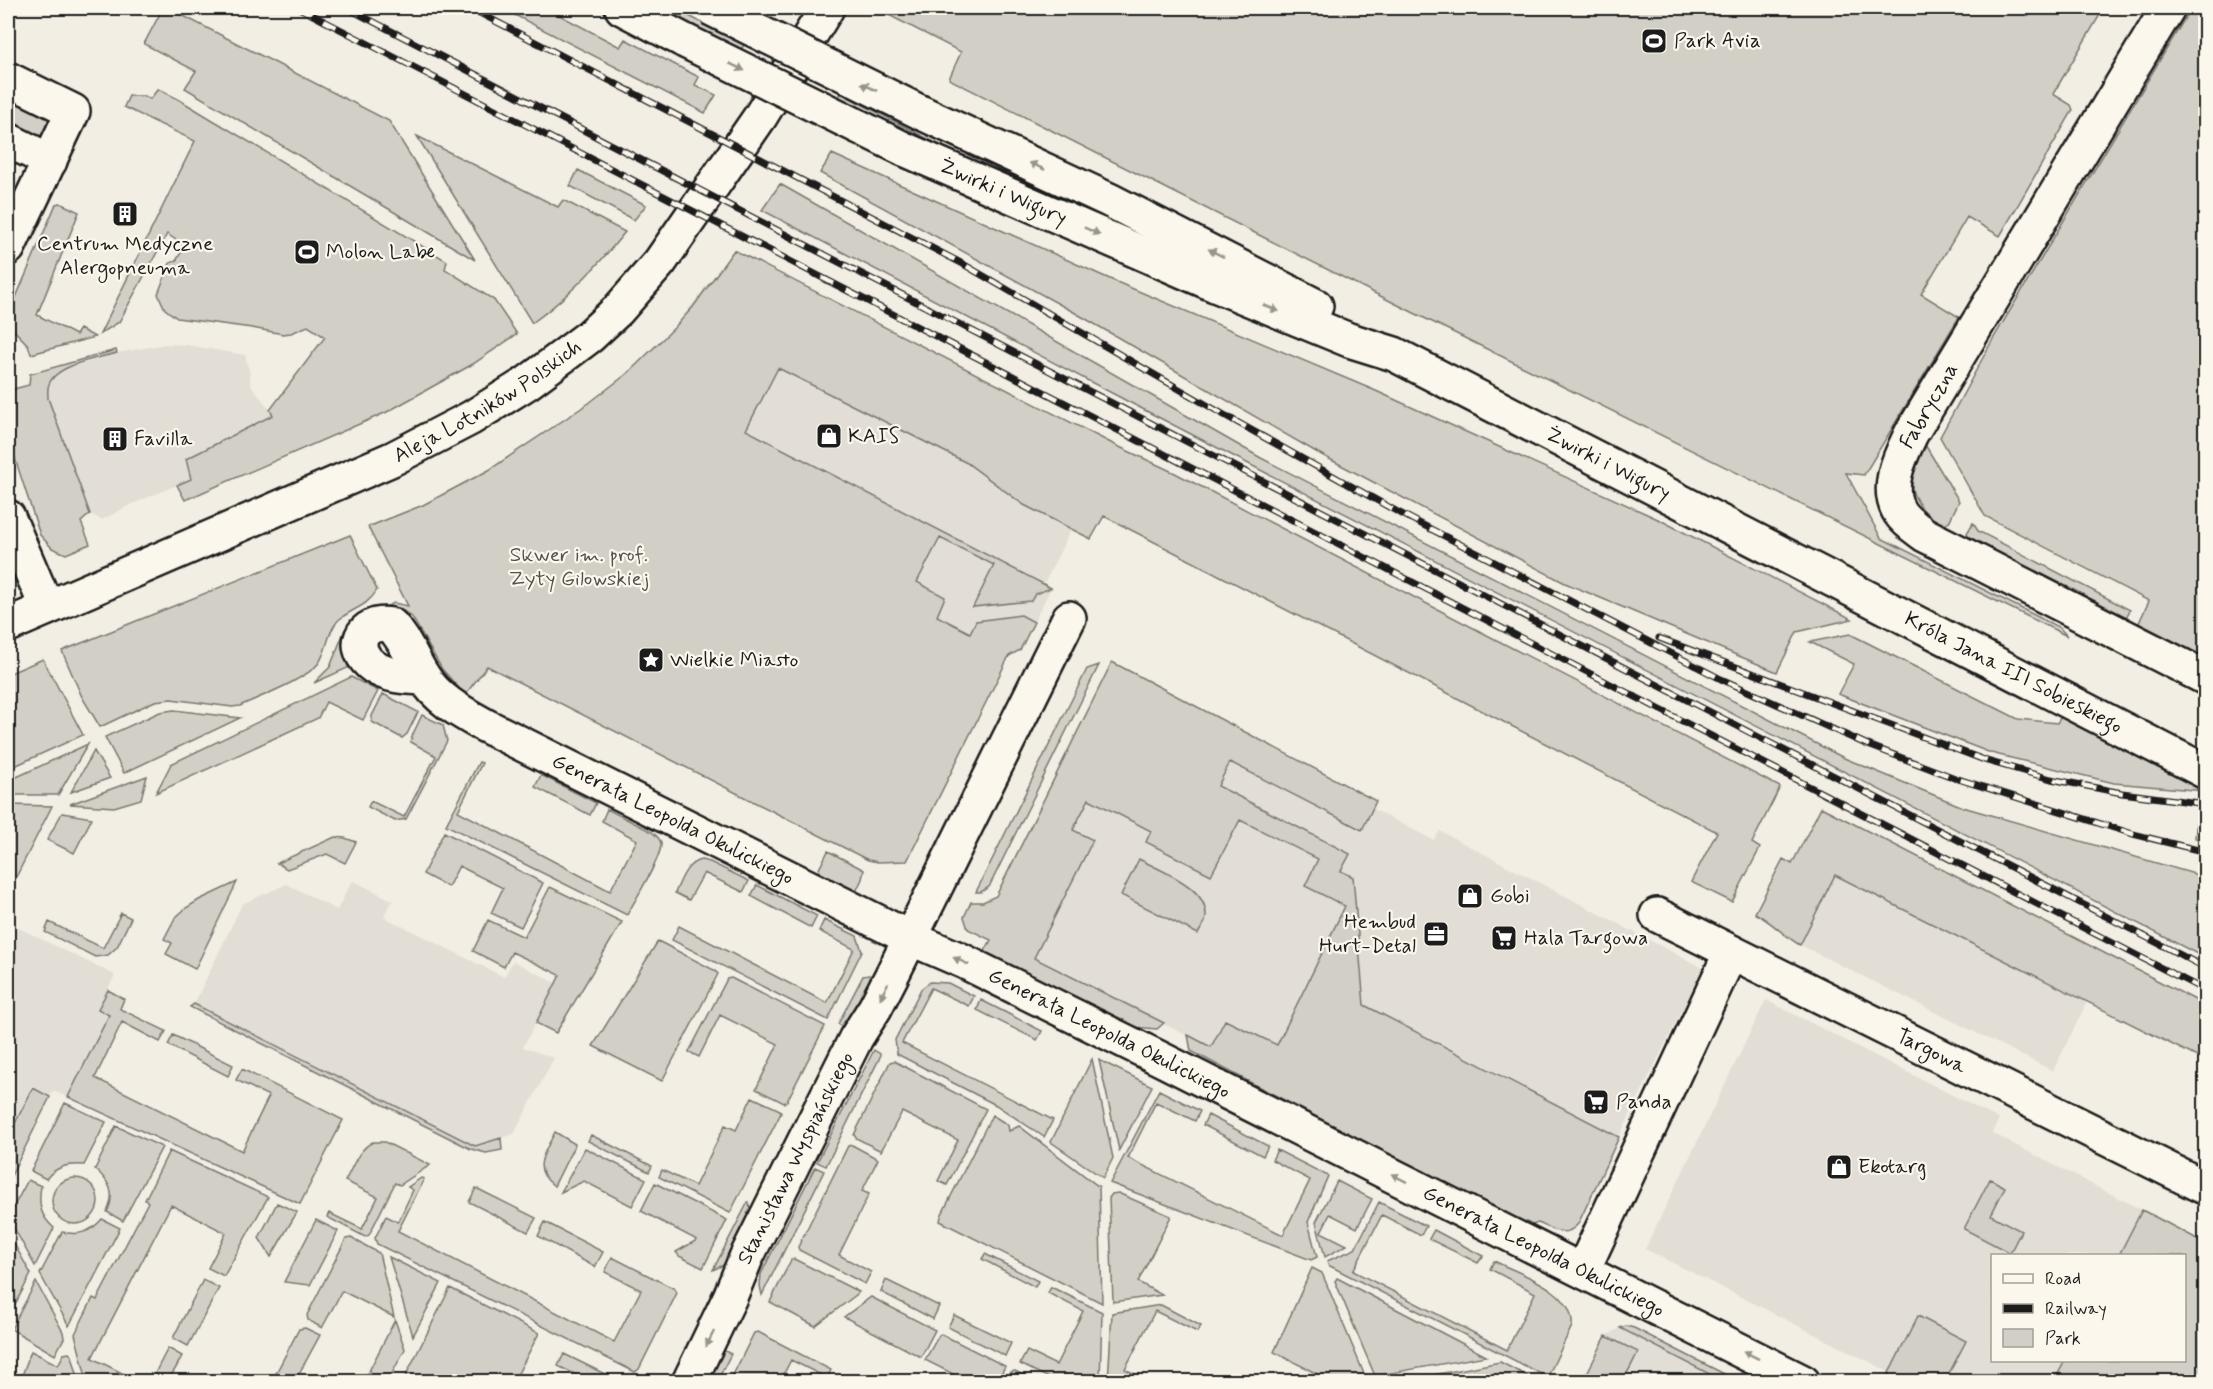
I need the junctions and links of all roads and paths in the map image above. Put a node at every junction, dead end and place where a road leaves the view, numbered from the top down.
1 (622, 8) edge
2 (709, 8) edge
3 (827, 8) edge
4 (2168, 8) edge
5 (8, 79) edge
6 (8, 140) edge
7 (50, 161) junction
8 (8, 248) edge
9 (1394, 354) junction
10 (8, 517) edge
11 (1823, 575) joint
12 (47, 608) junction
13 (1069, 618) dead end
14 (8, 625) edge
15 (424, 678) dead end
16 (2205, 678) edge
17 (2205, 772) edge
18 (1657, 915) dead end
19 (910, 938) junction
20 (1731, 952) junction
21 (2205, 1188) edge
22 (1583, 1270) junction
23 (689, 1382) edge
24 (1803, 1382) edge

1 -> 9 street, Żwirki i Wigury, bridge
9 -> 2 street, Żwirki i Wigury, bridge
3 - 12 street, Aleja Lotników Polskich
4 - 16 street, Fabryczna
5 - 7 street
6 - 7 street
7 - 8 street
9 - 11 street, Żwirki i Wigury
10 - 12 street
11 - 17 street, Króla Jana III Sobieskiego
12 - 14 street, Aleja Lotników Polskich
13 - 19 street, Stanisława Wyspiańskiego
15 - 19 street, Generała Leopolda Okulickiego
18 - 20 street, Targowa
22 -> 19 street, Generała Leopolda Okulickiego
19 -> 23 street, Stanisława Wyspiańskiego
20 - 21 street, Targowa
20 - 22 street
24 -> 22 street, Generała Leopolda Okulickiego

